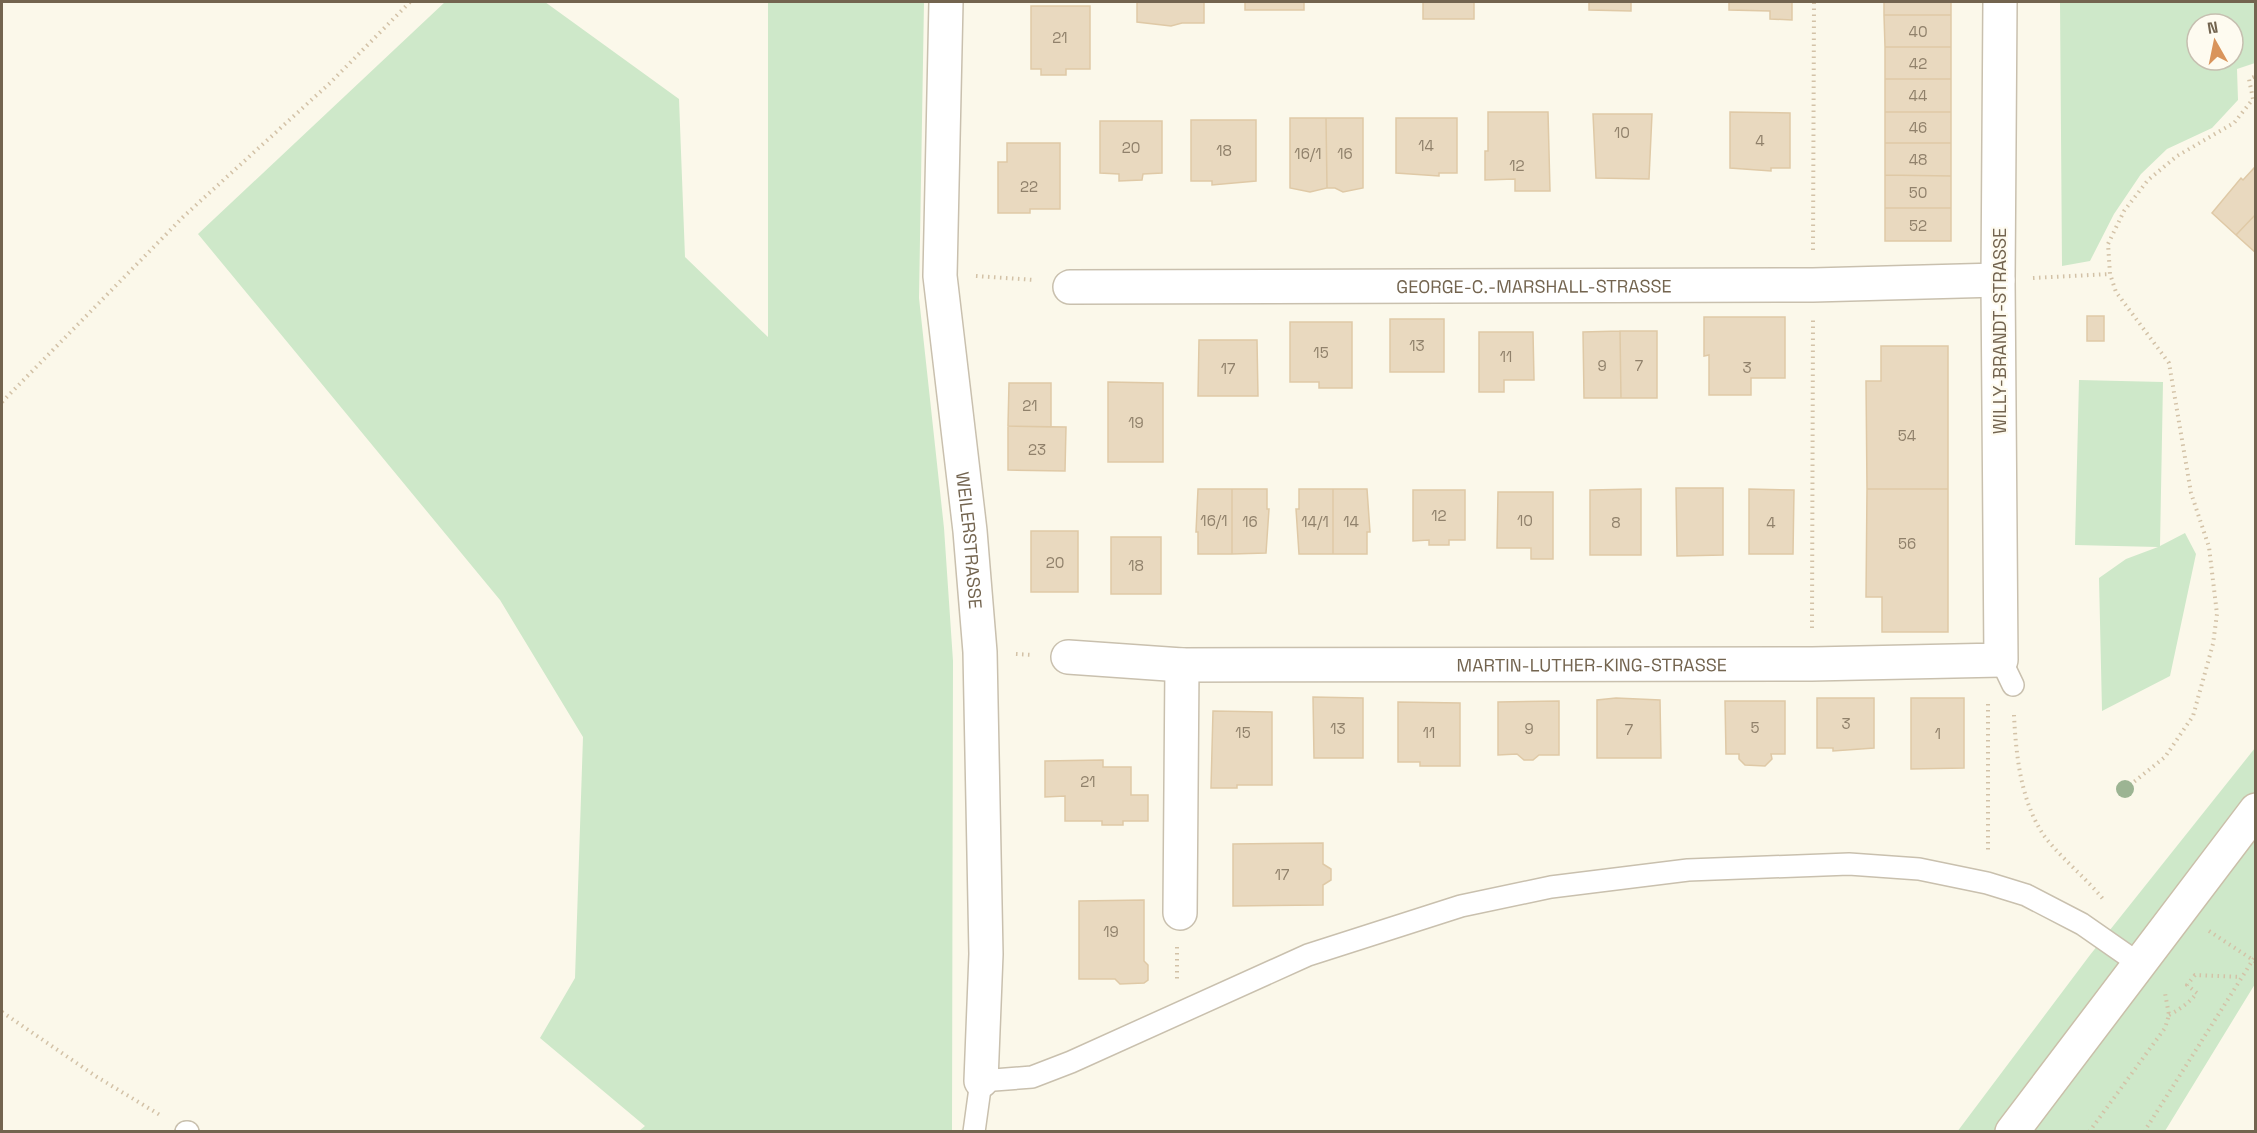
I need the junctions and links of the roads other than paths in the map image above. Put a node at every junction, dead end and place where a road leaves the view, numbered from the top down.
1 (946, 2) edge
2 (2000, 2) edge
3 (1998, 280) junction
4 (1070, 287) road end
5 (1068, 657) road end
6 (1182, 666) junction
7 (2007, 672) joint
8 (2256, 810) edge
9 (1180, 913) road end
10 (2138, 963) junction
11 (981, 1082) junction
12 (974, 1131) edge
13 (2012, 1131) edge

1 - 11 street, WEILERSTRASSE
2 - 3 street, WILLY-BRANDT-STRASSE
3 - 4 street, GEORGE-C.-MARSHALL-STRASSE
3 - 7 street, WILLY-BRANDT-STRASSE
5 - 6 street, MARTIN-LUTHER-KING-STRASSE
6 - 7 street, MARTIN-LUTHER-KING-STRASSE
6 - 9 street
8 - 10 street
10 - 11 lane
10 - 13 street
11 - 12 lane

